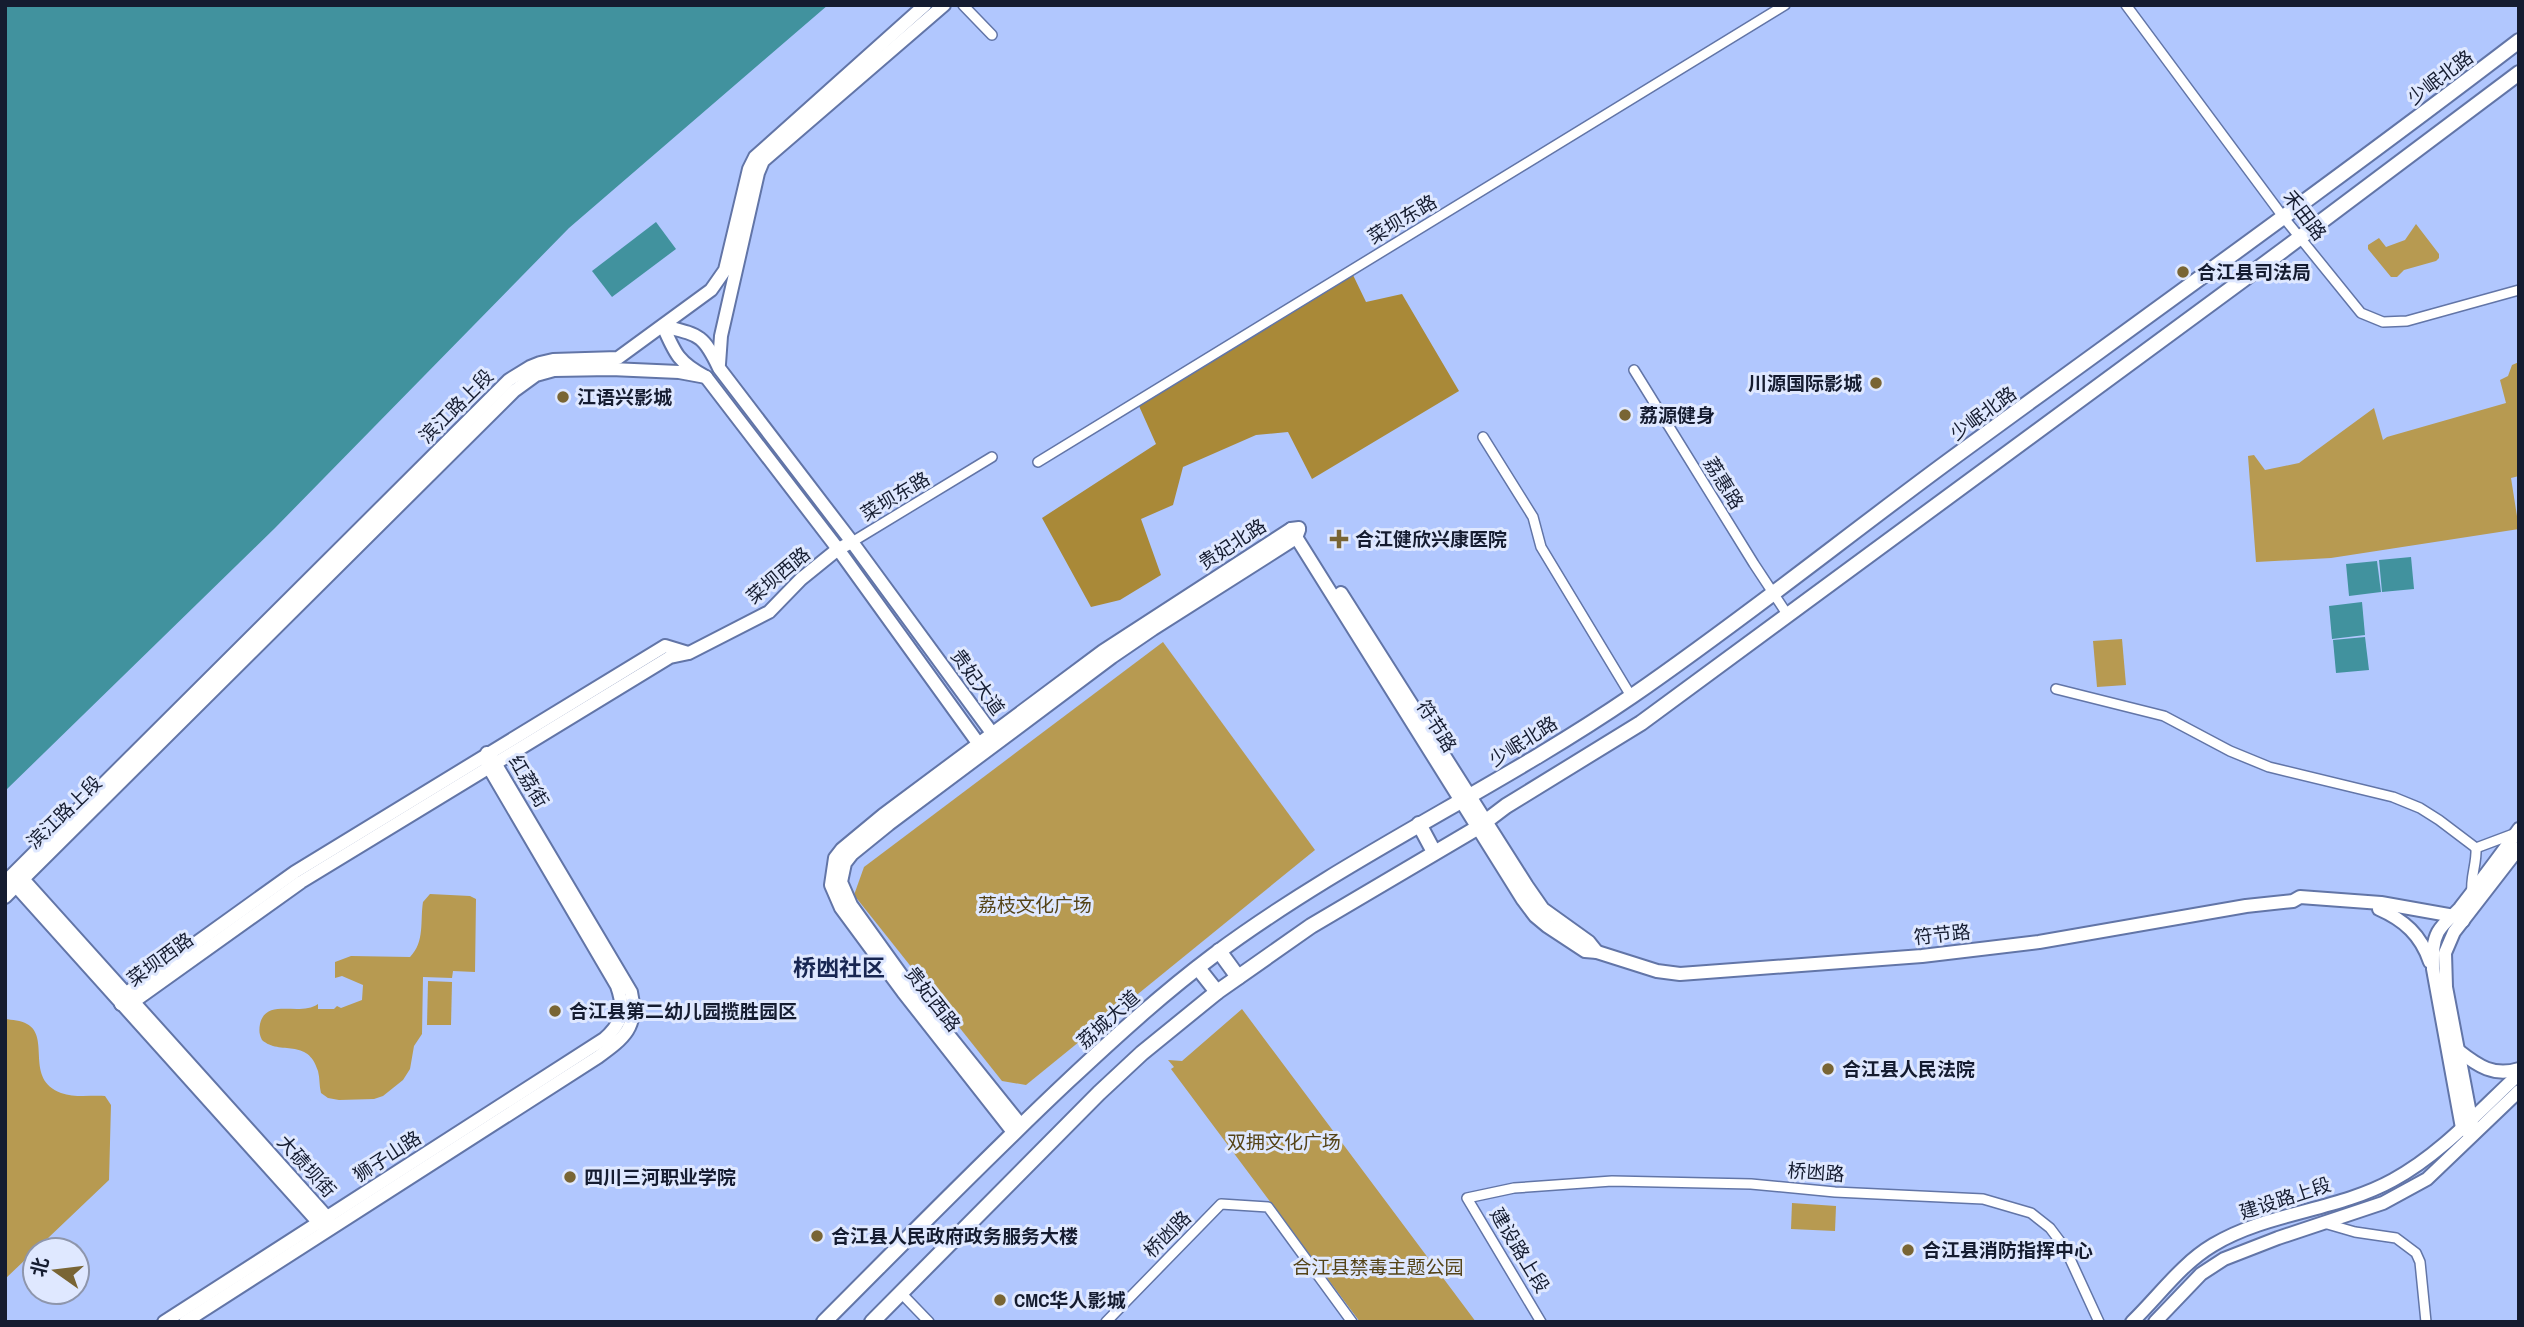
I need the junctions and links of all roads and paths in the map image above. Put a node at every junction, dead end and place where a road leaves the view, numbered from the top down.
1 (925, 5) edge
2 (944, 5) edge
3 (963, 5) edge
4 (1785, 5) edge
5 (2126, 5) edge
6 (992, 36) dead end
7 (2519, 41) edge
8 (2519, 73) edge
9 (2284, 218) junction
10 (2299, 237) junction
11 (2519, 289) edge
12 (663, 326) junction
13 (719, 368) junction
14 (1634, 370) dead end
15 (706, 377) junction
16 (1483, 437) dead end
17 (992, 457) dead end
18 (1038, 462) dead end
19 (1295, 532) junction
20 (852, 542) junction
21 (838, 550) junction
22 (1774, 594) junction
23 (1787, 614) junction
24 (2056, 689) dead end
25 (1632, 696) junction
26 (992, 733) junction
27 (985, 745) junction
28 (490, 760) junction
29 (1465, 798) junction
30 (1419, 824) junction
31 (1481, 825) junction
32 (2517, 831) edge
33 (2476, 848) junction
34 (2519, 848) edge
35 (1434, 852) junction
36 (14, 880) edge
37 (2472, 893) junction
38 (5, 897) edge
39 (2293, 901) junction
40 (2379, 909) junction
41 (2454, 919) junction
42 (1219, 951) junction
43 (1198, 968) junction
44 (2433, 969) junction
45 (1238, 977) junction
46 (1217, 992) junction
47 (126, 1000) junction
48 (627, 1017) joint
49 (2459, 1051) junction
50 (2519, 1071) edge
51 (2519, 1091) edge
52 (2469, 1127) junction
53 (1017, 1129) junction
54 (1467, 1198) joint
55 (325, 1223) junction
56 (2325, 1223) junction
57 (901, 1293) junction
58 (164, 1322) edge
59 (185, 1322) edge
60 (824, 1322) edge
61 (872, 1322) edge
62 (929, 1322) edge
63 (1105, 1322) edge
64 (1352, 1322) edge
65 (1541, 1322) edge
66 (2099, 1322) edge
67 (2132, 1322) edge
68 (2155, 1322) edge
69 (2426, 1322) edge

1 - 12 main road, 滨江路上段
2 - 13 main road
3 - 6 street
4 - 18 street, 菜坝东路
5 - 9 street, 禾田路
7 - 9 main road, 少岷北路
8 - 10 main road
9 - 10 street, 禾田路
9 - 22 main road, 少岷北路
10 - 11 street, 禾田路
10 - 23 main road
12 - 13 main road, 贵妃大道
12 - 15 main road, 贵妃大道
12 - 36 main road, 滨江路上段
13 - 15 main road
13 - 20 main road, 贵妃大道
14 - 22 street, 荔惠路
15 - 21 main road, 贵妃大道
15 - 36 main road, 滨江路上段
16 - 25 street
17 - 20 street, 菜坝东路
19 - 26 main road, 贵妃北路
19 - 27 main road, 贵妃北路
19 - 29 main road, 符节路
20 - 21 main road, 菜坝西路
20 - 26 main road, 贵妃大道
21 - 27 main road, 贵妃大道
21 - 28 main road, 菜坝西路
22 - 23 street, 荔惠路
22 - 25 main road, 少岷北路
23 - 31 main road
24 - 33 street
25 - 29 main road, 少岷北路
26 - 27 main road, 贵妃北路
27 - 53 main road, 贵妃西路
28 - 47 main road, 菜坝西路
28 - 48 main road, 红荔街
29 - 30 main road, 荔城大道
29 - 31 main road, 符节路
30 - 35 main road
30 - 42 main road, 荔城大道
31 - 35 main road
31 - 39 main road, 符节路
32 - 33 street
32 - 37 main road
33 - 37 street
34 - 41 main road
35 - 45 main road
36 - 38 main road, 滨江路上段
36 - 47 main road, 大碛坝街
37 - 41 main road
39 - 40 main road, 符节路
39 - 41 main road, 符节路
40 - 41 main road, 符节路
40 - 44 main road
41 - 44 main road
41 - 49 main road
42 - 43 main road, 荔城大道
42 - 45 main road
43 - 46 main road
43 - 53 main road, 荔城大道
44 - 52 main road
45 - 46 main road
46 - 57 main road
47 - 55 main road, 大碛坝街
48 - 55 main road, 狮子山路
49 - 50 main road
49 - 52 main road
50 - 52 main road
51 - 52 main road
52 - 56 main road, 建设路上段
52 - 67 main road, 建设路上段
53 - 60 main road, 荔城大道
54 - 65 street, 建设路上段
54 - 66 street, 桥凼路
55 - 58 main road, 狮子山路
55 - 59 main road, 狮子山路
56 - 68 main road, 建设路上段
56 - 69 street
57 - 61 main road
57 - 62 street
63 - 64 street, 桥凼路

